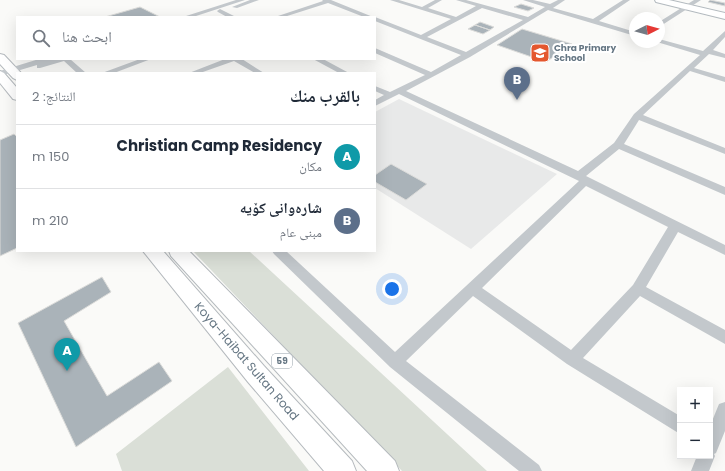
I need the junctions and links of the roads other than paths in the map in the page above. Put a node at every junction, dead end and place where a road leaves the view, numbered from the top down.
1 (242, 0) edge
2 (256, 0) edge
3 (394, 0) edge
4 (439, 0) edge
5 (459, 0) edge
6 (526, 0) edge
7 (562, 0) edge
8 (627, 0) edge
9 (659, 0) edge
10 (698, 0) edge
11 (327, 1) edge
12 (481, 6) junction
13 (549, 7) junction
14 (689, 7) junction
15 (422, 9) junction
16 (220, 11) junction
17 (291, 13) junction
18 (189, 16) edge
19 (204, 16) edge
20 (230, 16) edge
21 (281, 16) edge
22 (298, 16) edge
23 (367, 16) edge
24 (725, 16) edge
25 (376, 19) edge
26 (456, 19) junction
27 (528, 19) junction
28 (665, 21) edge
29 (593, 22) junction
30 (386, 23) junction
31 (376, 27) edge
32 (629, 32) edge
33 (725, 33) edge
34 (422, 37) junction
35 (665, 42) edge
36 (376, 50) edge
37 (707, 53) junction
38 (467, 55) junction
39 (725, 56) edge
40 (0, 57) edge
41 (45, 60) edge
42 (59, 60) edge
43 (67, 60) edge
44 (145, 60) edge
45 (229, 60) edge
46 (239, 60) edge
47 (319, 60) edge
48 (688, 68) junction
49 (17, 72) edge
50 (81, 72) edge
51 (109, 72) edge
52 (196, 72) edge
53 (258, 72) edge
54 (341, 72) edge
55 (10, 74) edge
56 (431, 75) junction
57 (725, 80) edge
58 (376, 88) edge
59 (399, 91) junction
60 (16, 93) edge
61 (390, 95) junction
62 (376, 102) edge
63 (637, 116) junction
64 (618, 145) junction
65 (723, 147) edge
66 (582, 178) junction
67 (725, 191) edge
68 (675, 226) junction
69 (725, 250) edge
70 (153, 252) edge
71 (179, 252) edge
72 (279, 252) edge
73 (472, 288) junction
74 (638, 289) junction
75 (725, 337) edge
76 (572, 359) junction
77 (395, 362) junction
78 (725, 410) edge
79 (677, 424) edge
80 (713, 438) edge
81 (705, 459) edge
82 (342, 471) edge
83 (385, 471) edge
84 (533, 471) edge
85 (700, 471) edge

1 - 18 street
2 - 16 street
3 - 15 street
4 - 15 street
5 - 12 street
6 - 13 street
7 - 13 street
8 - 29 street
9 - 14 street
10 - 14 street
11 - 17 street
11 - 23 street
12 - 26 street
12 - 27 street
13 - 27 street
13 - 29 street
14 - 24 street
14 - 28 street
15 - 26 street
16 - 19 street
16 - 20 street
17 - 21 street
17 - 22 street
25 - 30 street
26 - 34 street
27 - 38 street
29 - 32 street
30 - 31 street
30 - 34 street
33 - 37 street
34 - 38 street
35 - 37 street
36 - 56 street
37 - 39 street
37 - 48 street
38 - 56 street
40 - 55 main road
41 - 55 street
42 - 49 street
43 - 50 street
44 - 51 street
45 - 52 street
46 - 53 street
47 - 54 street
48 - 57 street
48 - 63 street
55 - 60 main road
56 - 59 street
58 - 61 street
59 - 61 street
59 - 66 street
61 - 62 street
63 - 64 street
63 - 65 street
64 - 66 street
64 - 67 street
66 - 68 street
66 - 73 street
68 - 69 street
68 - 74 street
70 - 82 main road, Koya-Haibat Sultan Road
71 - 83 main road, 59
72 - 77 street
73 - 76 street
73 - 77 street
74 - 75 street
74 - 76 street
76 - 79 street
77 - 84 street
78 - 80 street
81 - 85 street

